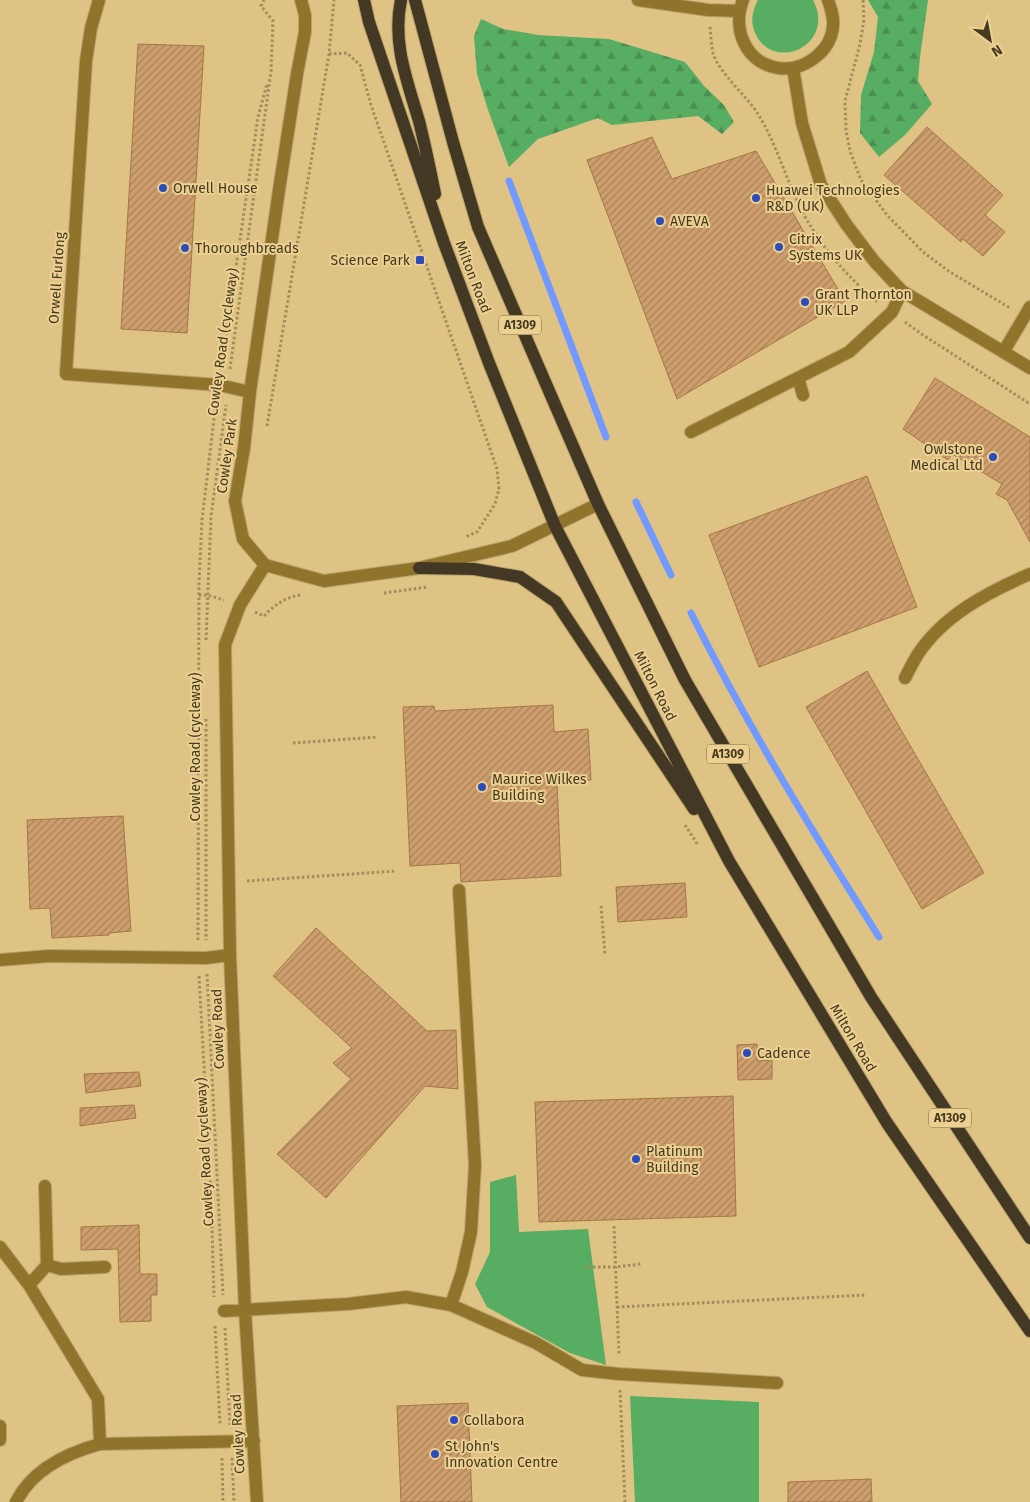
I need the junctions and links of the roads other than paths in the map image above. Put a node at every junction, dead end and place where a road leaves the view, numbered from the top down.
1 (99, 0) edge
2 (301, 0) edge
3 (364, 0) edge
4 (401, 0) edge
5 (415, 0) edge
6 (638, 0) edge
7 (828, 0) edge
8 (741, 5) edge
9 (793, 68) junction
10 (444, 243) junction
11 (902, 291) junction
12 (1027, 312) edge
13 (1004, 351) junction
14 (1030, 368) edge
15 (798, 378) junction
16 (250, 392) junction
17 (803, 396) dead end
18 (691, 432) dead end
19 (598, 504) junction
20 (555, 526) junction
21 (265, 565) junction
22 (419, 568) junction
23 (1030, 574) edge
24 (905, 678) dead end
25 (729, 861) junction
26 (459, 890) dead end
27 (230, 955) junction
28 (0, 960) edge
29 (45, 1186) dead end
30 (1030, 1238) edge
31 (0, 1247) edge
32 (47, 1265) junction
33 (105, 1267) dead end
34 (29, 1285) junction
35 (451, 1305) junction
36 (245, 1310) junction
37 (224, 1311) road end
38 (1030, 1331) edge
39 (777, 1383) dead end
40 (0, 1426) edge
41 (0, 1440) edge
42 (254, 1441) junction
43 (100, 1444) junction
44 (16, 1502) edge
45 (257, 1502) edge

1 - 16 street, Orwell Furlong
2 - 16 street, Cowley Park
3 - 10 main road, Milton Road / A1309
4 - 10 main road, A1309
5 - 19 main road, Milton Road / A1309
6 - 8 street
7 - 9 street
8 - 9 street
9 - 11 street
10 - 20 main road, Milton Road / A1309
11 - 13 street
11 - 15 street
12 - 13 street
13 - 14 street
15 - 17 street
15 - 18 street
16 - 21 street, Cowley Park
19 - 20 street
19 - 30 main road, Milton Road / A1309
20 - 22 street
20 - 25 main road, Milton Road / A1309
21 - 22 street
21 - 27 street, Cowley Road
22 - 25 main road, A1309
23 - 24 street
25 - 38 main road, Milton Road / A1309
26 - 35 street
27 - 28 street
27 - 36 street, Cowley Road
29 - 32 street
31 - 34 street
32 - 33 street
32 - 34 street
34 - 43 street
35 - 36 street
35 - 39 street
36 - 37 street
36 - 42 street, Cowley Road
40 - 41 street
42 - 43 street
42 - 45 street, Cowley Road
43 - 44 street

